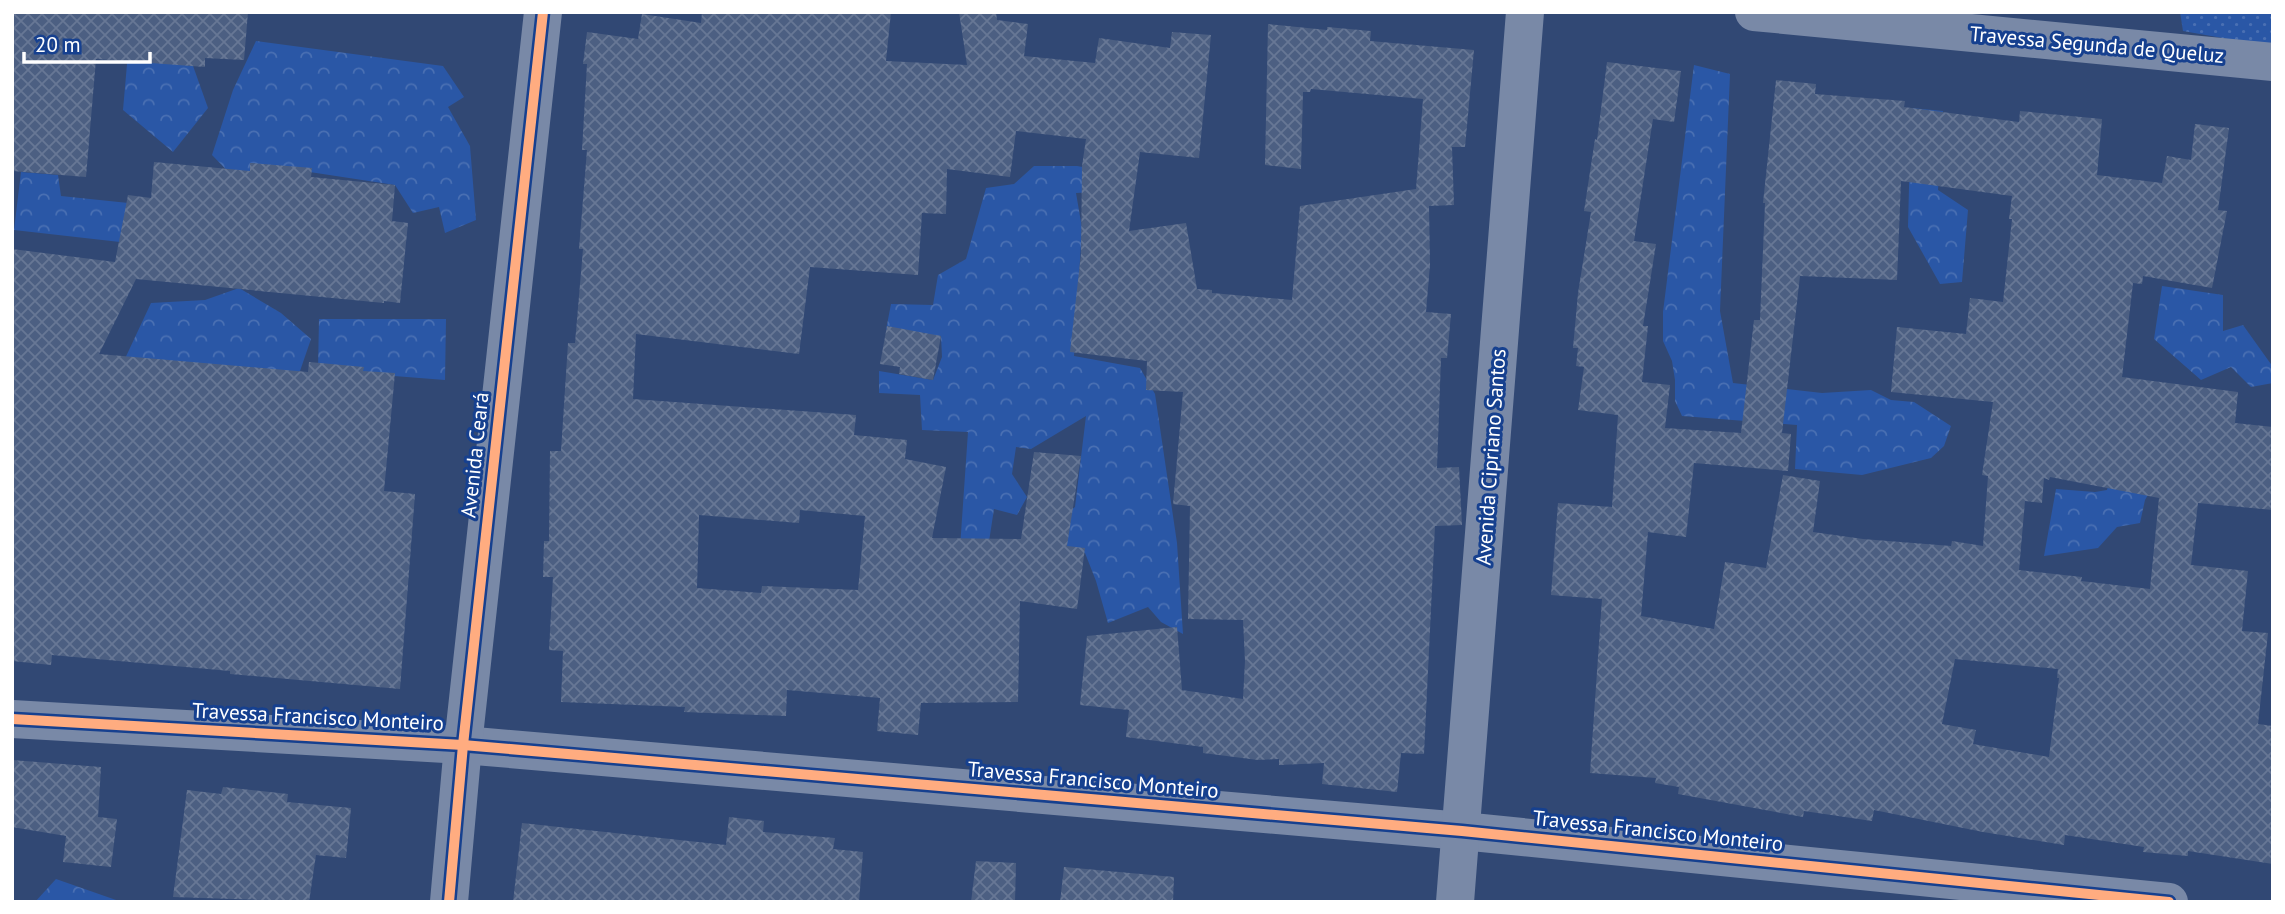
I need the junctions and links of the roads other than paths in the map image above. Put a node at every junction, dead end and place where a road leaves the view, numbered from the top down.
1 (543, 12) edge
2 (1525, 12) edge
3 (1754, 12) edge
4 (2273, 62) edge
5 (12, 719) edge
6 (463, 745) junction
7 (1462, 831) junction
8 (449, 902) edge
9 (1455, 902) edge
10 (2169, 902) edge

1 - 6 street, Avenida Ceará
2 - 7 street, Avenida Cipriano Santos
3 - 4 street, Travessa Segunda de Queluz
5 - 6 street, Travessa Francisco Monteiro
6 - 7 street, Travessa Francisco Monteiro
6 - 8 street, Avenida Ceará
7 - 9 street, Avenida Cipriano Santos
7 - 10 street, Travessa Francisco Monteiro

